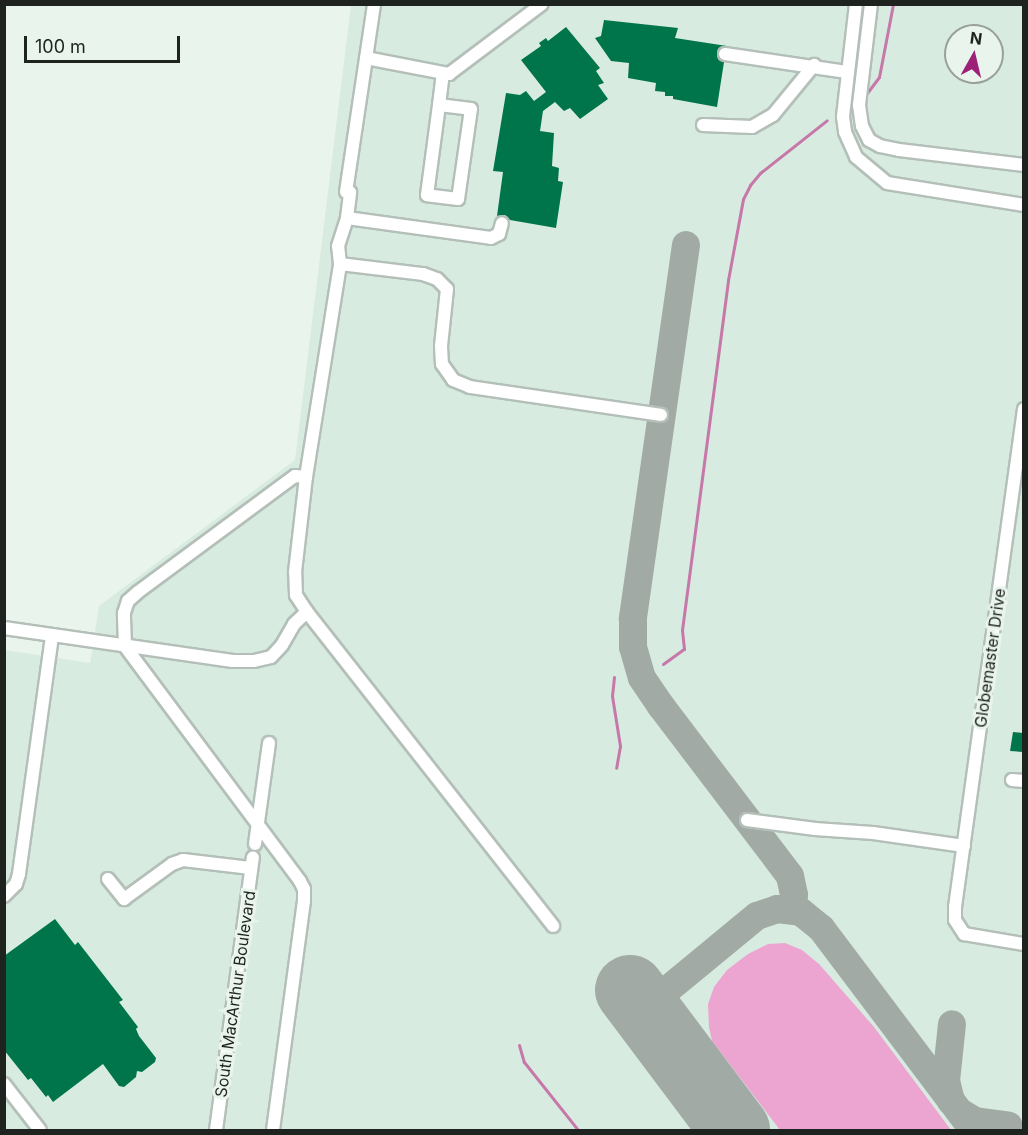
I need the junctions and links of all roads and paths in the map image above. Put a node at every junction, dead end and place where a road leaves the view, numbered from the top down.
1 (374, 4) edge
2 (542, 4) edge
3 (856, 4) edge
4 (871, 4) edge
5 (726, 54) dead end
6 (366, 58) junction
7 (814, 65) junction
8 (847, 72) junction
9 (443, 73) junction
10 (439, 105) junction
11 (703, 124) dead end
12 (1023, 165) edge
13 (1023, 206) edge
14 (347, 218) junction
15 (502, 223) dead end
16 (340, 264) junction
17 (1023, 409) edge
18 (661, 415) dead end
19 (306, 477) junction
20 (307, 612) junction
21 (4, 628) edge
22 (52, 635) junction
23 (125, 646) junction
24 (269, 743) dead end
25 (747, 820) dead end
26 (257, 825) junction
27 (255, 844) dead end
28 (964, 846) junction
29 (108, 879) dead end
30 (4, 896) edge
31 (553, 927) dead end
32 (1023, 944) edge
33 (4, 1084) edge
34 (40, 1131) edge
35 (216, 1131) edge
36 (273, 1131) edge

1 - 6 street
2 - 9 street
3 - 8 street
4 - 12 street
5 - 7 street
6 - 9 street
6 - 14 street
7 - 8 street
7 - 11 street
8 - 13 street
9 - 10 street
10 - 10 street
14 - 15 street
14 - 16 street
16 - 18 street
16 - 19 street
17 - 28 street, Globemaster Drive
19 - 20 street
19 - 23 street
20 - 23 street
20 - 31 street
21 - 22 street
22 - 23 street
22 - 30 street
23 - 26 street
24 - 26 street
25 - 28 street
26 - 27 street
26 - 36 street
28 - 32 street, Globemaster Drive
29 - 35 street, South MacArthur Boulevard
33 - 34 street

